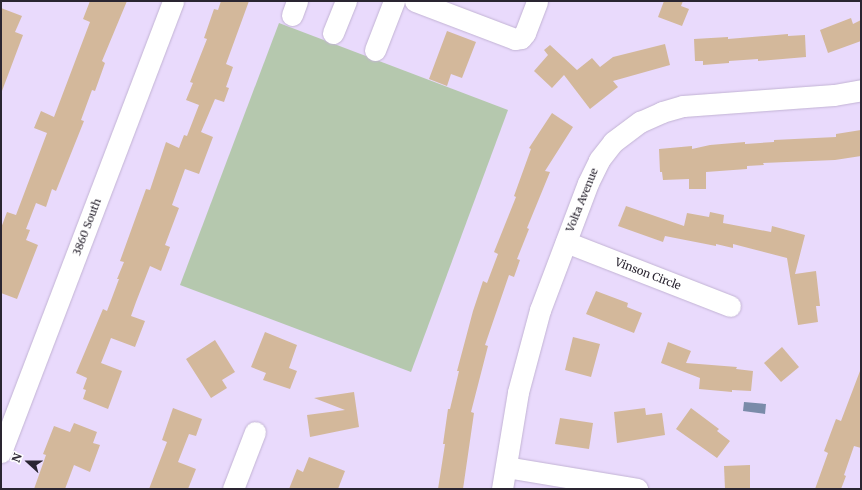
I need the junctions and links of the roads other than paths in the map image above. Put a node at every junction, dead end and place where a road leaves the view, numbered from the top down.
1 (173, 1) edge
2 (346, 1) edge
3 (394, 1) edge
4 (415, 1) edge
5 (537, 1) edge
6 (333, 33) dead end
7 (375, 50) dead end
8 (861, 90) edge
9 (566, 242) junction
10 (730, 306) dead end
11 (255, 432) dead end
12 (1, 452) edge
13 (506, 467) junction
14 (233, 489) edge
15 (502, 489) edge
16 (637, 489) edge

1 - 12 street, 3860 South
2 - 6 street
3 - 7 street
4 - 5 street
8 - 9 street, Volta Avenue
9 - 10 street, Vinson Circle
9 - 13 street, Volta Avenue
11 - 14 street
13 - 15 street, Volta Avenue
13 - 16 street

